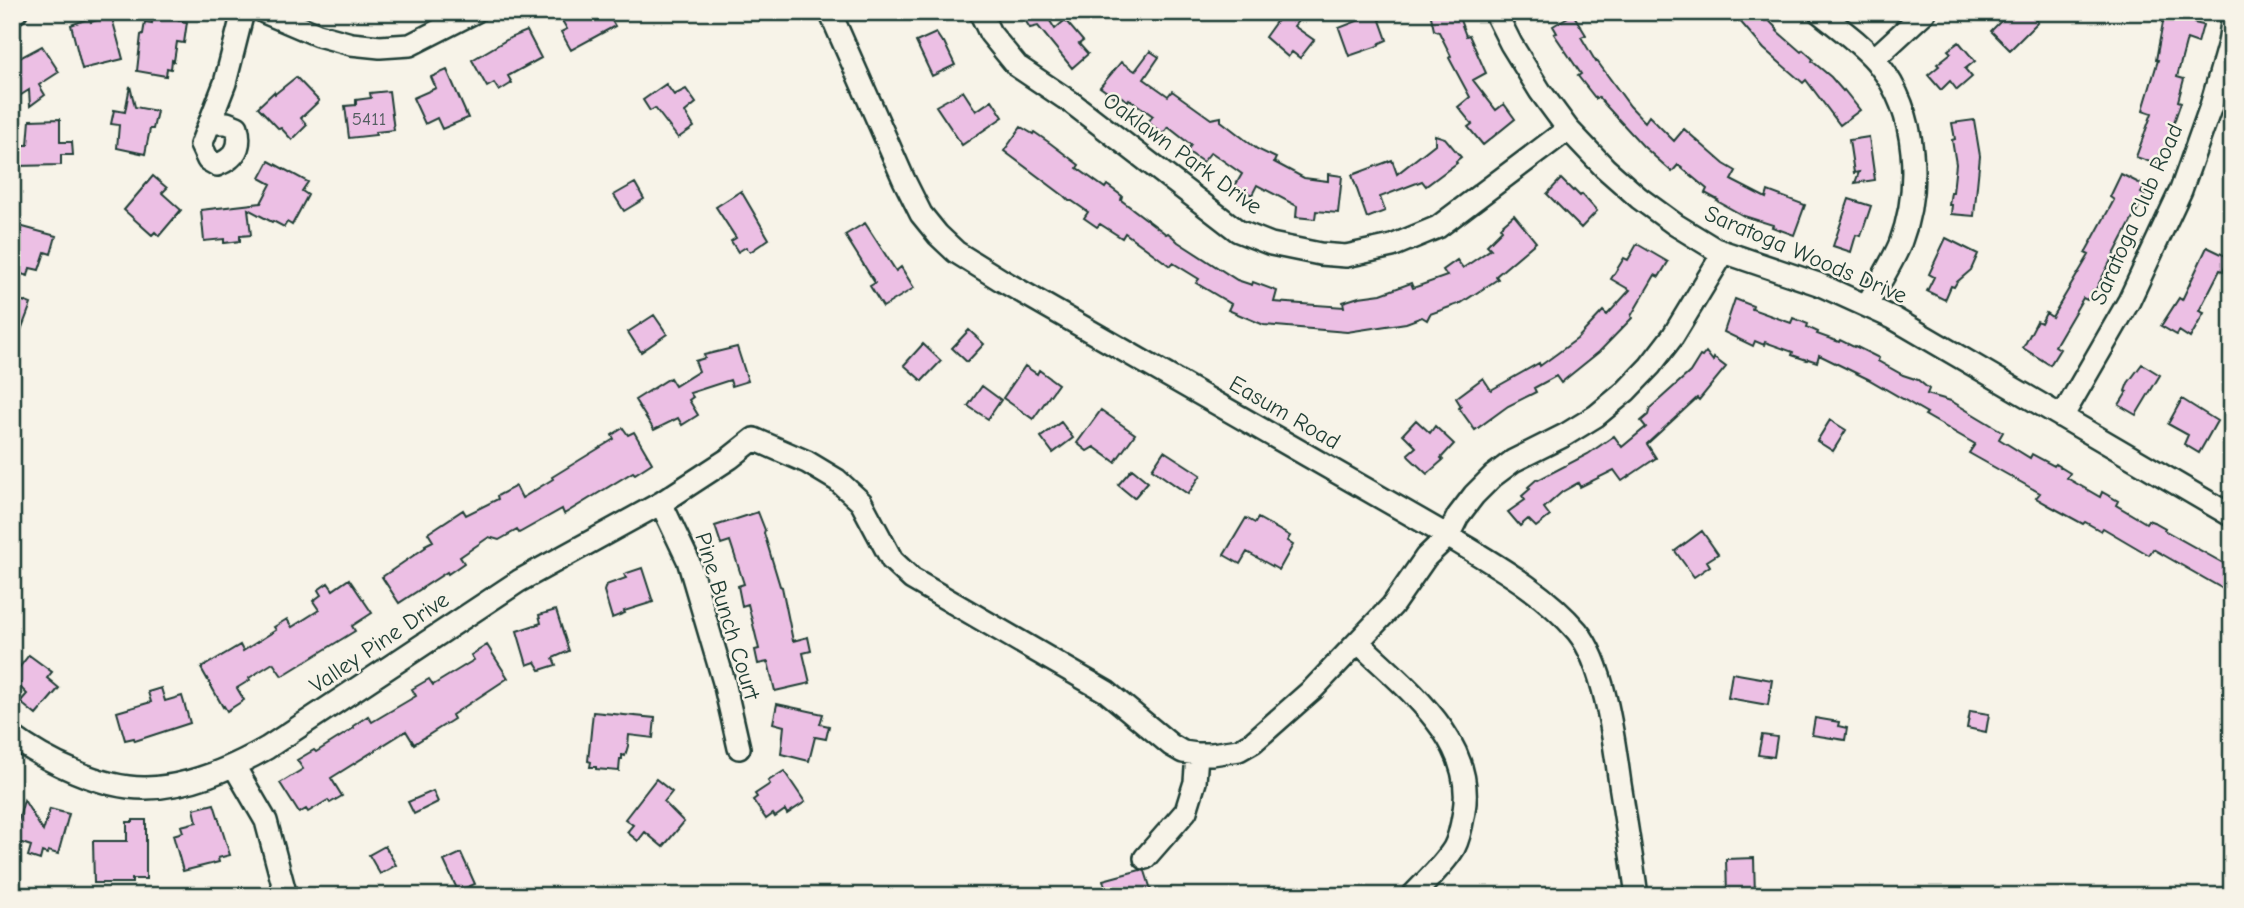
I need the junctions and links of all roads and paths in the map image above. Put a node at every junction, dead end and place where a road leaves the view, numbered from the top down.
1 (243, 12) edge
2 (264, 12) edge
3 (475, 12) edge
4 (830, 12) edge
5 (980, 12) edge
6 (1495, 12) edge
7 (1819, 12) edge
8 (1925, 12) edge
9 (2232, 22) edge
10 (1874, 59) junction
11 (210, 123) dead end
12 (1568, 129) junction
13 (1724, 252) junction
14 (1867, 305) junction
15 (2062, 417) junction
16 (661, 503) junction
17 (2232, 516) edge
18 (1448, 536) junction
19 (1357, 642) junction
20 (12, 736) edge
21 (739, 748) dead end
22 (1197, 754) junction
23 (234, 766) junction
24 (1145, 858) dead end
25 (286, 896) edge
26 (1412, 896) edge
27 (1637, 896) edge

1 - 11 street
2 - 3 street
4 - 18 street, Easum Road
5 - 12 street, Oaklawn Park Drive
6 - 12 street, Saratoga Woods Drive
7 - 10 street
8 - 10 street
9 - 15 street, Saratoga Club Road
10 - 14 street
12 - 13 street, Saratoga Woods Drive
13 - 14 street, Saratoga Woods Drive
13 - 18 street
14 - 15 street, Saratoga Woods Drive
15 - 17 street, Saratoga Woods Drive
16 - 21 street, Pine Bunch Court
16 - 22 street, Valley Pine Drive
16 - 23 street, Valley Pine Drive
18 - 19 street
18 - 27 street, Easum Road
19 - 22 street
19 - 26 street
20 - 23 street, Valley Pine Drive
22 - 24 street
23 - 25 street

